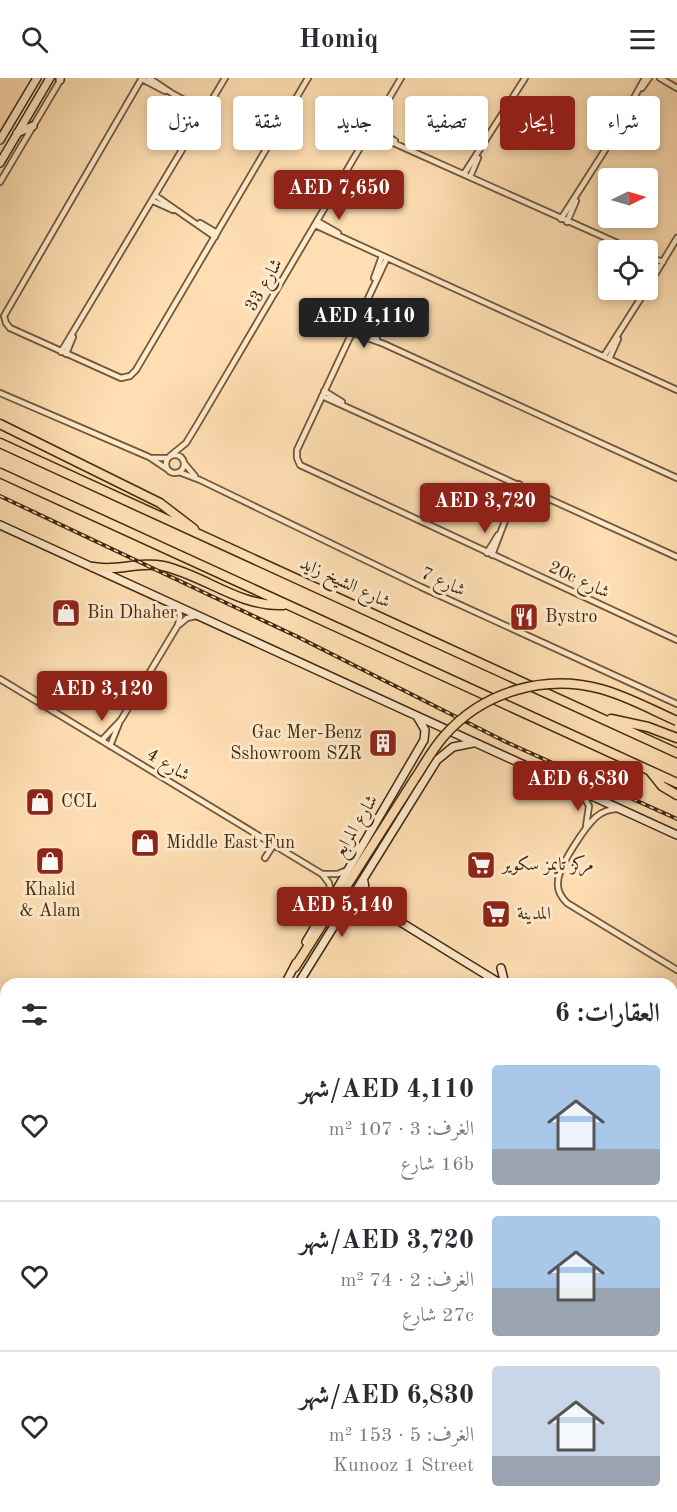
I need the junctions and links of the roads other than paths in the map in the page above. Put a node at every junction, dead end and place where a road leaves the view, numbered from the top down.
1 (36, 78) edge
2 (50, 78) edge
3 (142, 78) edge
4 (149, 78) edge
5 (225, 78) edge
6 (308, 78) edge
7 (400, 78) edge
8 (525, 78) edge
9 (647, 78) edge
10 (660, 78) edge
11 (61, 79) edge
12 (677, 88) edge
13 (173, 94) junction
14 (176, 96) edge
15 (214, 96) edge
16 (390, 96) edge
17 (33, 126) junction
18 (17, 133) junction
19 (0, 140) edge
20 (393, 140) edge
21 (393, 142) edge
22 (403, 146) junction
23 (182, 150) edge
24 (359, 150) edge
25 (0, 163) edge
26 (467, 176) junction
27 (0, 182) edge
28 (579, 192) junction
29 (154, 199) junction
30 (561, 219) junction
31 (567, 222) junction
32 (316, 223) junction
33 (216, 235) junction
34 (677, 238) edge
35 (608, 240) edge
36 (384, 257) junction
37 (658, 263) edge
38 (658, 264) edge
39 (661, 265) junction
40 (658, 270) edge
41 (640, 300) edge
42 (2, 321) edge
43 (352, 329) junction
44 (63, 353) junction
45 (606, 357) junction
46 (677, 390) edge
47 (0, 393) edge
48 (323, 393) junction
49 (0, 424) edge
50 (0, 442) edge
51 (186, 443) junction
52 (149, 457) junction
53 (169, 457) junction
54 (183, 461) junction
55 (167, 469) junction
56 (179, 472) junction
57 (0, 473) edge
58 (677, 478) edge
59 (200, 480) junction
60 (522, 486) junction
61 (0, 525) edge
62 (199, 534) junction
63 (490, 554) junction
64 (677, 557) edge
65 (93, 567) junction
66 (285, 605) junction
67 (178, 606) junction
68 (198, 616) junction
69 (178, 625) junction
70 (677, 640) edge
71 (0, 679) edge
72 (677, 704) edge
73 (417, 716) junction
74 (600, 718) junction
75 (121, 720) junction
76 (677, 721) edge
77 (677, 738) edge
78 (102, 740) junction
79 (422, 743) junction
80 (475, 743) junction
81 (110, 746) junction
82 (677, 753) edge
83 (437, 760) junction
84 (649, 770) junction
85 (677, 783) edge
86 (577, 789) junction
87 (677, 795) edge
88 (621, 809) junction
89 (584, 831) junction
90 (677, 835) edge
91 (274, 844) junction
92 (265, 858) dead end
93 (347, 870) junction
94 (322, 874) junction
95 (364, 879) junction
96 (332, 897) junction
97 (381, 910) junction
98 (343, 913) junction
99 (295, 967) junction
100 (501, 969) dead end
101 (677, 970) edge
102 (289, 978) edge
103 (302, 978) edge
104 (493, 978) edge
105 (502, 978) edge

1 - 19 street
2 - 18 street
3 - 13 street
3 - 42 street
4 - 13 street
5 - 15 street
6 - 33 street
7 - 16 street, شارع 33
8 - 26 street
9 - 28 street
10 - 12 street
11 - 17 street
13 - 14 street
17 - 18 street
17 - 27 street
18 - 25 street
20 - 22 street
21 - 22 street
22 - 26 street
23 - 29 street
24 - 32 street, شارع 33
26 - 30 street
28 - 30 street
28 - 31 street
29 - 33 street
29 - 44 street
30 - 31 street
31 - 35 street
32 - 36 street
32 - 51 street, شارع 33
33 - 44 street
34 - 39 street
36 - 43 street
36 - 45 street
37 - 39 street
38 - 39 street
39 - 40 street
41 - 45 street
42 - 44 street
43 - 48 street
43 - 58 street
45 - 46 street
47 - 52 street
48 - 60 street
48 - 63 street, 20c شارع
49 - 62 highway
50 - 62 highway, شارع الشيخ زايد
51 - 53 street, شارع 33
51 - 54 street, شارع 33
52 - 53 street
52 - 55 street
53 - 54 street
53 - 55 street
54 - 56 street
54 - 59 street, شارع 7
55 - 56 street
56 - 59 street, شارع 7
57 - 66 highway
59 - 72 street, شارع 7
60 - 63 street
60 - 64 street
61 - 65 street
62 - 74 highway, شارع الشيخ زايد
63 - 70 street, 20c شارع
65 - 66 highway
65 - 67 street
66 - 84 highway
67 - 68 street
67 - 69 street
68 - 69 street
68 - 73 street
69 - 75 street
71 - 78 street, شارع 4
73 - 79 street
73 - 80 street
74 - 77 highway
74 - 82 highway, شارع الشيخ زايد
75 - 78 street
75 - 81 street
76 - 99 highway, bridge
78 - 81 street, شارع 4
79 - 83 street
79 - 93 street, شارع المرابع
80 - 83 street, شارع المرابع
80 - 86 street
81 - 91 street, شارع 4
83 - 95 street, شارع المرابع
84 - 85 highway
84 - 87 highway
86 - 88 street
86 - 89 street
88 - 89 street
88 - 90 street
89 - 101 street
91 - 92 street
91 - 94 street, شارع 4
93 - 94 street
93 - 96 street, شارع المرابع
94 - 96 street
95 - 97 street
95 - 98 street, شارع المرابع
96 - 99 street, شارع المرابع
97 - 98 street
97 - 104 street
98 - 103 street, شارع المرابع
99 - 102 street, شارع المرابع
100 - 105 street

